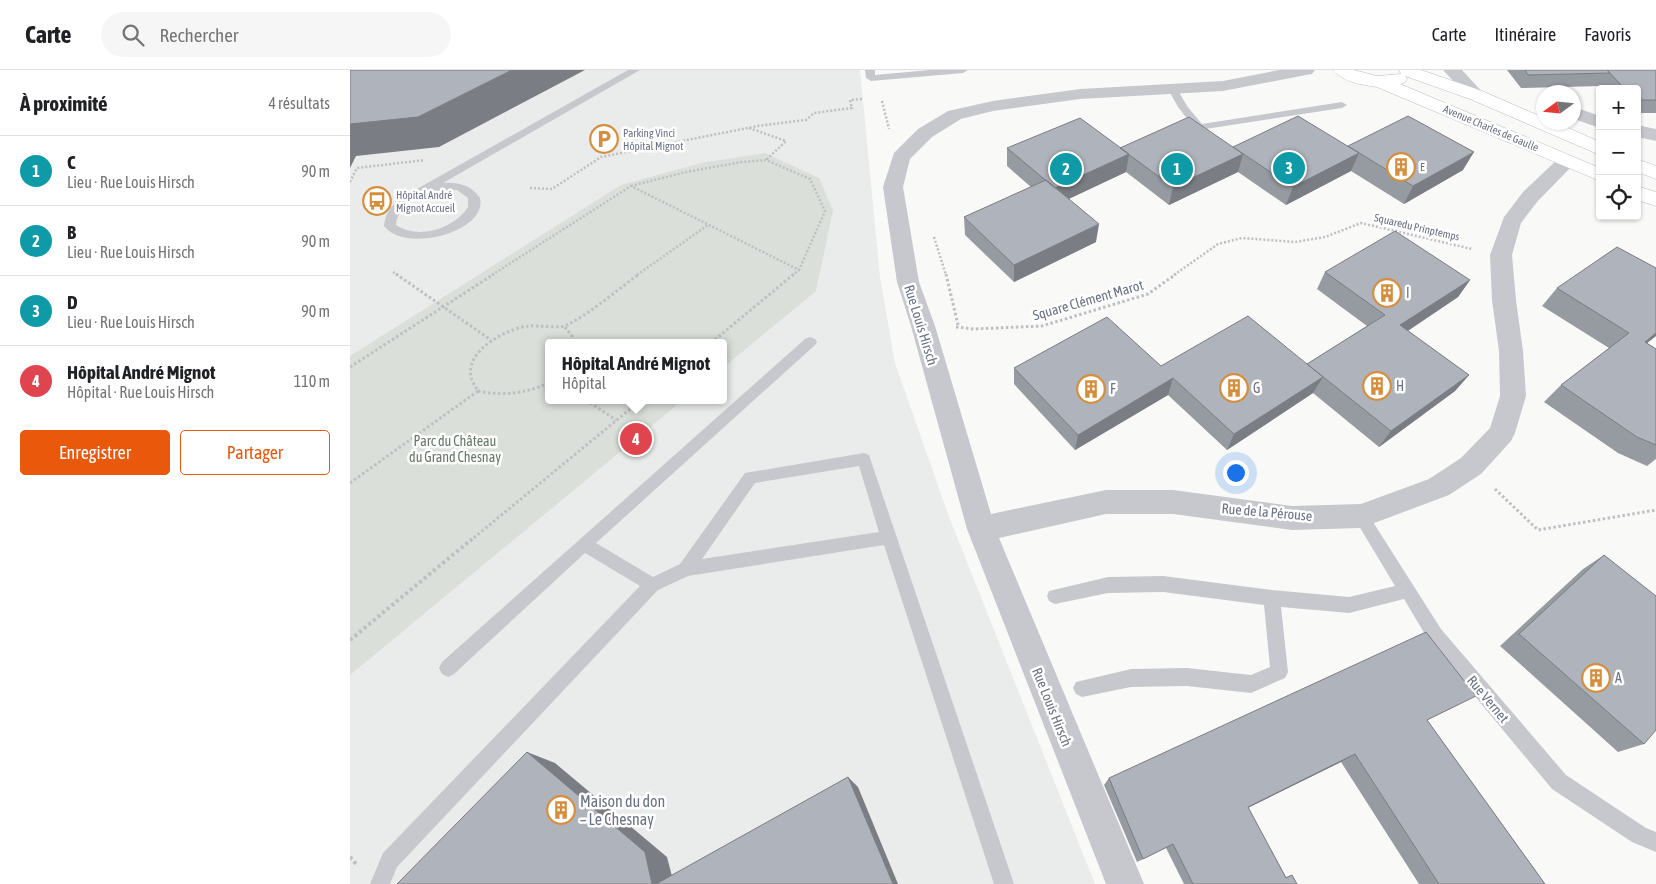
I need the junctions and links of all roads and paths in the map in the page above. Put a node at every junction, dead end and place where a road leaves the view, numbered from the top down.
1 (635, 70) edge
2 (870, 70) edge
3 (963, 70) edge
4 (1306, 70) edge
5 (1342, 70) edge
6 (1408, 70) edge
7 (1452, 70) edge
8 (1381, 82) junction
9 (1174, 89) junction
10 (1476, 95) junction
11 (850, 100) dead end
12 (1342, 105) dead end
13 (1581, 115) edge
14 (1596, 121) edge
15 (748, 128) junction
16 (1641, 132) edge
17 (1656, 135) edge
18 (1596, 147) edge
19 (766, 160) junction
20 (1567, 161) junction
21 (463, 167) junction
22 (1641, 167) edge
23 (1656, 173) edge
24 (1598, 175) edge
25 (631, 186) junction
26 (456, 187) junction
27 (530, 188) dead end
28 (1641, 194) edge
29 (415, 195) junction
30 (1656, 200) edge
31 (708, 225) junction
32 (931, 229) dead end
33 (1242, 238) joint
34 (1501, 255) junction
35 (799, 270) junction
36 (393, 272) dead end
37 (442, 308) junction
38 (923, 326) junction
39 (565, 327) junction
40 (959, 328) junction
41 (961, 336) dead end
42 (572, 339) edge
43 (716, 339) edge
44 (491, 340) junction
45 (810, 342) dead end
46 (350, 367) edge
47 (545, 385) edge
48 (478, 391) junction
49 (592, 404) edge
50 (636, 404) edge
51 (616, 420) junction
52 (1471, 466) junction
53 (350, 484) edge
54 (1656, 510) edge
55 (1361, 516) junction
56 (981, 528) junction
57 (889, 537) junction
58 (584, 544) junction
59 (686, 569) junction
60 (652, 586) junction
61 (1407, 591) junction
62 (1055, 596) dead end
63 (1272, 598) junction
64 (350, 640) edge
65 (448, 668) dead end
66 (1082, 688) dead end
67 (1656, 842) edge
68 (380, 884) edge
69 (1004, 884) edge
70 (1125, 884) edge

1 - 21 lane
2 - 3 lane
4 - 9 street, Rue Louis Hirsch
5 - 8 main road, Avenue Charles de Gaulle
6 - 8 main road, Avenue Charles de Gaulle
6 - 10 main road, Avenue Charles de Gaulle
7 - 10 street
8 - 20 main road, Avenue Charles de Gaulle
9 - 12 lane
9 - 38 street, Rue Louis Hirsch
10 - 18 main road, Avenue Charles de Gaulle
11 - 15 path
13 - 14 street
15 - 19 path
15 - 27 path
16 - 17 street
19 - 25 path
19 - 35 path
20 - 24 main road, Avenue Charles de Gaulle
20 - 34 street, Rue de la Pérouse
21 - 26 lane
21 - 29 lane
22 - 23 main road
25 - 31 path
25 - 37 path
26 - 29 lane
26 - 29 lane
28 - 30 main road
31 - 35 path
31 - 39 path
32 - 40 path
33 - 34 path, Squaredu Prinptemps
33 - 40 path, Square Clément Marot
34 - 52 street, Rue de la Pérouse
35 - 43 path
36 - 37 path
37 - 44 path
37 - 46 path
38 - 40 path, Square Clément Marot
38 - 56 street, Rue Louis Hirsch
39 - 42 path
39 - 44 path
40 - 41 path
44 - 48 path
45 - 58 lane
47 - 48 path
48 - 53 path
49 - 51 path
50 - 51 path
51 - 64 path
52 - 54 path
52 - 55 street, Rue de la Pérouse
55 - 56 street, Rue de la Pérouse
55 - 61 lane, Rue Vernet
56 - 70 street, Rue Louis Hirsch
57 - 59 lane
57 - 59 lane
57 - 69 lane
58 - 60 lane
58 - 65 lane
59 - 60 lane
60 - 68 lane
61 - 63 lane
61 - 67 lane, Rue Vernet
62 - 63 lane
63 - 66 lane

